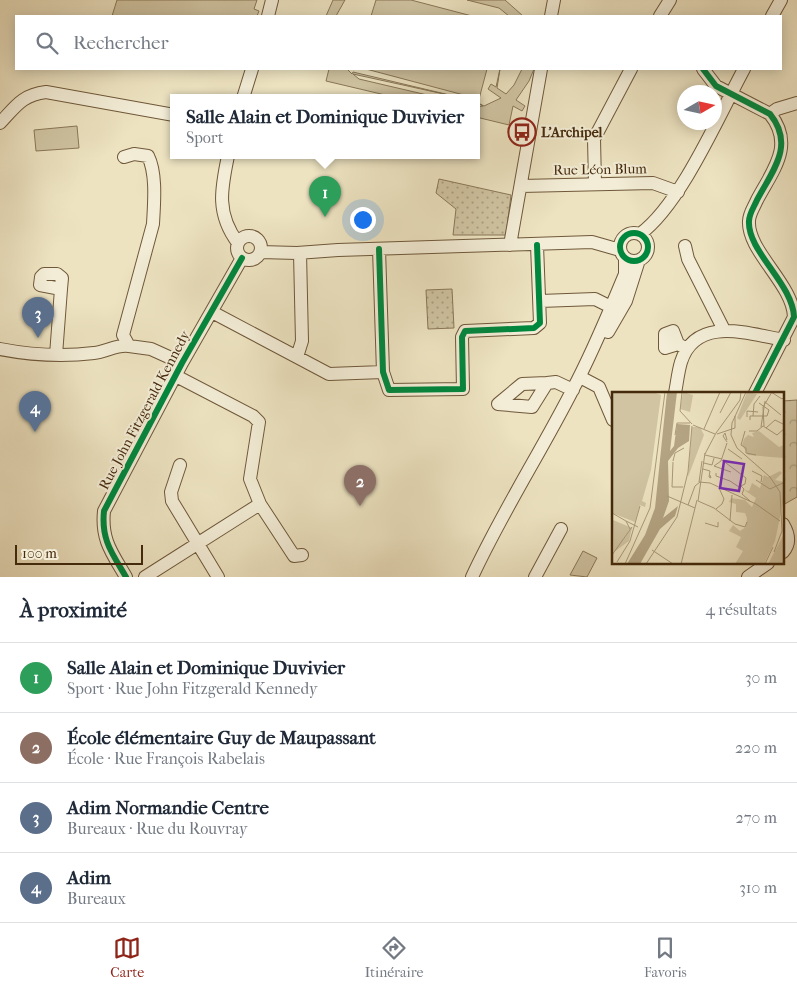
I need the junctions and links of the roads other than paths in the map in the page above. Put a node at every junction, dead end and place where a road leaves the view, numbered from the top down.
1 (272, 0) edge
2 (554, 0) edge
3 (670, 0) edge
4 (778, 1) edge
5 (268, 15) edge
6 (551, 15) edge
7 (664, 15) edge
8 (772, 15) edge
9 (252, 70) edge
10 (541, 70) edge
11 (630, 70) edge
12 (704, 70) edge
13 (743, 70) edge
14 (731, 93) junction
15 (244, 94) edge
16 (797, 103) edge
17 (170, 114) edge
18 (770, 114) junction
19 (0, 123) edge
20 (124, 157) dead end
21 (227, 159) edge
22 (595, 183) junction
23 (521, 186) junction
24 (677, 194) junction
25 (640, 234) junction
26 (624, 236) junction
27 (592, 242) junction
28 (238, 243) junction
29 (510, 245) junction
30 (537, 245) junction
31 (648, 245) junction
32 (685, 246) dead end
33 (378, 249) junction
34 (260, 252) junction
35 (300, 253) junction
36 (622, 254) junction
37 (242, 258) junction
38 (639, 260) junction
39 (61, 288) dead end
40 (540, 301) junction
41 (611, 307) junction
42 (212, 312) junction
43 (796, 317) edge
44 (724, 330) junction
45 (784, 340) junction
46 (129, 346) junction
47 (0, 348) edge
48 (56, 355) junction
49 (297, 357) junction
50 (182, 363) junction
51 (383, 372) junction
52 (176, 376) junction
53 (580, 377) junction
54 (547, 383) dead end
55 (573, 390) junction
56 (675, 392) edge
57 (756, 392) edge
58 (612, 418) edge
59 (180, 465) dead end
60 (260, 504) junction
61 (784, 526) edge
62 (561, 529) dead end
63 (197, 543) junction
64 (784, 550) edge
65 (302, 556) dead end
66 (767, 564) edge
67 (472, 576) edge
68 (126, 577) edge
69 (145, 577) edge
70 (218, 577) edge
71 (535, 577) edge
72 (748, 577) edge

1 - 5 street
2 - 6 street
3 - 7 street
4 - 8 street
9 - 15 street
10 - 23 street
11 - 22 street
12 - 14 street
13 - 14 street
14 - 18 street
14 - 24 street
16 - 18 street
17 - 19 street
18 - 43 street
20 - 46 street
21 - 28 street
22 - 23 street, Rue Léon Blum
22 - 24 street, Rue Léon Blum
23 - 29 street
24 - 25 street
24 - 31 street
25 - 26 street
25 - 31 street
26 - 27 street
26 - 36 street
27 - 30 street
27 - 36 street
28 - 34 street
28 - 37 street
29 - 30 street
29 - 33 street
30 - 40 street
31 - 38 street
32 - 44 street
33 - 35 street
33 - 51 street
34 - 35 street
34 - 37 street
35 - 49 street
36 - 38 street
36 - 41 street
37 - 42 street, Rue John Fitzgerald Kennedy
38 - 53 street
39 - 48 street
40 - 41 street
40 - 51 street
41 - 53 street
42 - 49 street
42 - 50 street, Rue John Fitzgerald Kennedy
43 - 45 street
44 - 45 street
44 - 56 street
45 - 57 street
46 - 48 street
46 - 50 street
47 - 48 street
49 - 51 street
50 - 52 street, Rue John Fitzgerald Kennedy
52 - 60 street
52 - 68 street, Rue John Fitzgerald Kennedy
53 - 55 street
53 - 58 street
54 - 55 street
55 - 67 street
59 - 63 street
60 - 63 street
60 - 65 street
61 - 64 street
62 - 71 street
63 - 69 street
63 - 70 street
66 - 72 street

